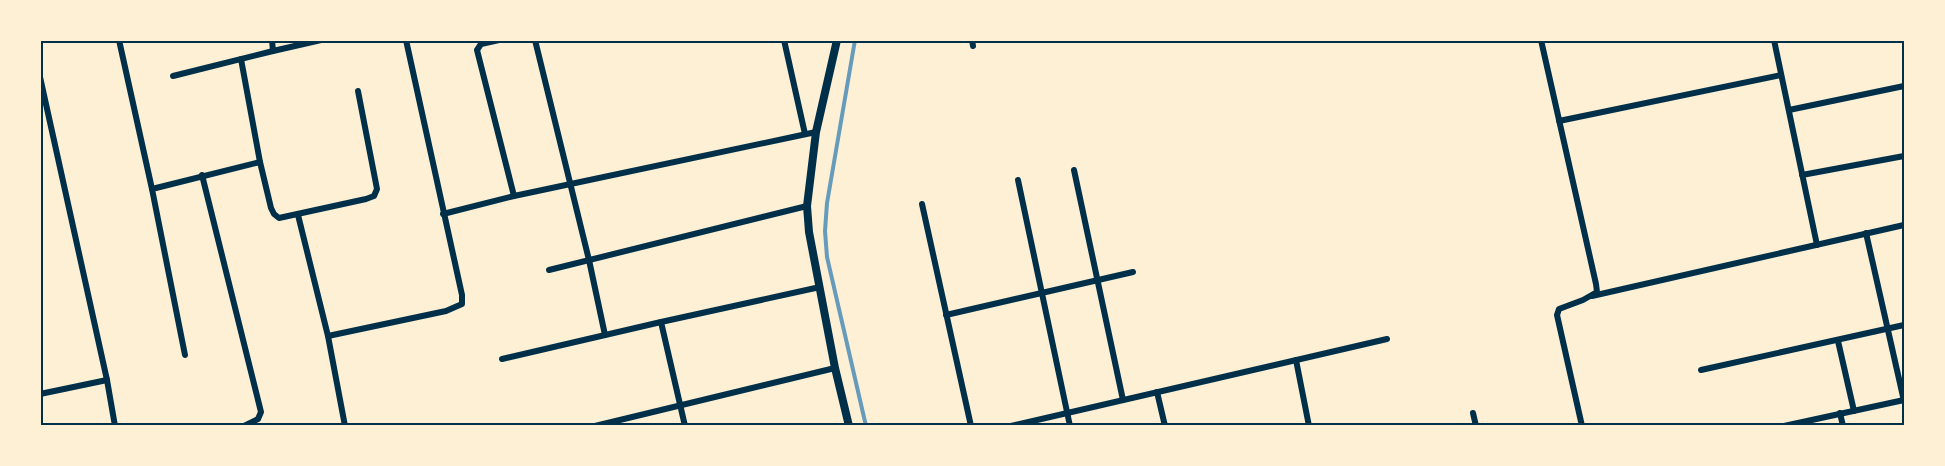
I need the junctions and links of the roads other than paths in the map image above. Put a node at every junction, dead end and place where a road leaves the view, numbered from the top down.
1 (119, 40) edge
2 (272, 40) edge
3 (321, 40) edge
4 (406, 40) edge
5 (535, 40) edge
6 (784, 40) edge
7 (837, 40) edge
8 (1541, 40) edge
9 (1774, 40) edge
10 (498, 41) edge
11 (273, 51) junction
12 (241, 59) junction
13 (1781, 75) junction
14 (173, 76) dead end
15 (40, 77) edge
16 (1905, 86) edge
17 (358, 91) dead end
18 (1789, 110) junction
19 (1559, 121) junction
20 (816, 132) junction
21 (805, 134) junction
22 (1905, 156) edge
23 (260, 162) junction
24 (1074, 171) dead end
25 (202, 175) junction
26 (1802, 175) junction
27 (1018, 180) dead end
28 (570, 185) junction
29 (152, 189) junction
30 (514, 196) junction
31 (922, 204) dead end
32 (807, 206) junction
33 (443, 214) junction
34 (298, 215) junction
35 (1905, 225) edge
36 (1866, 233) junction
37 (1817, 245) junction
38 (589, 260) junction
39 (549, 270) dead end
40 (1133, 272) dead end
41 (1097, 281) junction
42 (820, 286) junction
43 (1042, 294) junction
44 (1592, 296) junction
45 (946, 315) junction
46 (661, 322) junction
47 (1905, 325) edge
48 (1888, 330) junction
49 (605, 335) junction
50 (328, 336) junction
51 (1387, 339) dead end
52 (1838, 340) junction
53 (185, 356) dead end
54 (502, 359) dead end
55 (1296, 360) junction
56 (836, 368) junction
57 (1701, 370) dead end
58 (107, 380) junction
59 (1157, 392) junction
60 (40, 393) edge
61 (1123, 400) junction
62 (1904, 400) edge
63 (680, 405) junction
64 (1854, 411) junction
65 (1473, 412) dead end
66 (1067, 413) junction
67 (1840, 413) junction
68 (116, 426) edge
69 (244, 426) edge
70 (345, 426) edge
71 (595, 426) edge
72 (685, 426) edge
73 (849, 426) edge
74 (971, 426) edge
75 (1011, 426) edge
76 (1070, 426) edge
77 (1165, 426) edge
78 (1309, 426) edge
79 (1476, 426) edge
80 (1582, 426) edge
81 (1784, 426) edge
82 (1843, 426) edge

1 - 29 street
2 - 11 street
3 - 11 street
4 - 33 street
5 - 28 street
6 - 21 street
7 - 20 street
8 - 19 street
9 - 13 street
10 - 30 street
11 - 12 street
12 - 14 street
12 - 23 street
13 - 18 street
13 - 19 street
15 - 58 street
16 - 18 street
17 - 34 street
18 - 26 street
19 - 44 street
20 - 21 street
20 - 32 street
21 - 28 street
22 - 26 street
23 - 25 street
23 - 34 street
24 - 41 street
25 - 29 street
25 - 69 street
26 - 37 street
27 - 43 street
28 - 30 street
28 - 38 street
29 - 53 street
30 - 33 street
31 - 45 street
32 - 38 street
32 - 42 street
33 - 50 street
34 - 50 street
35 - 36 street
36 - 37 street
36 - 48 street
37 - 44 street
38 - 39 street
38 - 49 street
40 - 41 street
41 - 43 street
41 - 61 street
42 - 46 street
42 - 56 street
43 - 45 street
43 - 66 street
44 - 80 street
45 - 74 street
46 - 49 street
46 - 63 street
47 - 48 street
48 - 52 street
48 - 62 street
49 - 54 street
50 - 70 street
51 - 55 street
52 - 57 street
52 - 64 street
55 - 59 street
55 - 78 street
56 - 63 street
56 - 73 street
58 - 60 street
58 - 68 street
59 - 61 street
59 - 77 street
61 - 66 street
62 - 64 street
63 - 71 street
63 - 72 street
64 - 67 street
65 - 79 street
66 - 75 street
66 - 76 street
67 - 81 street
67 - 82 street

